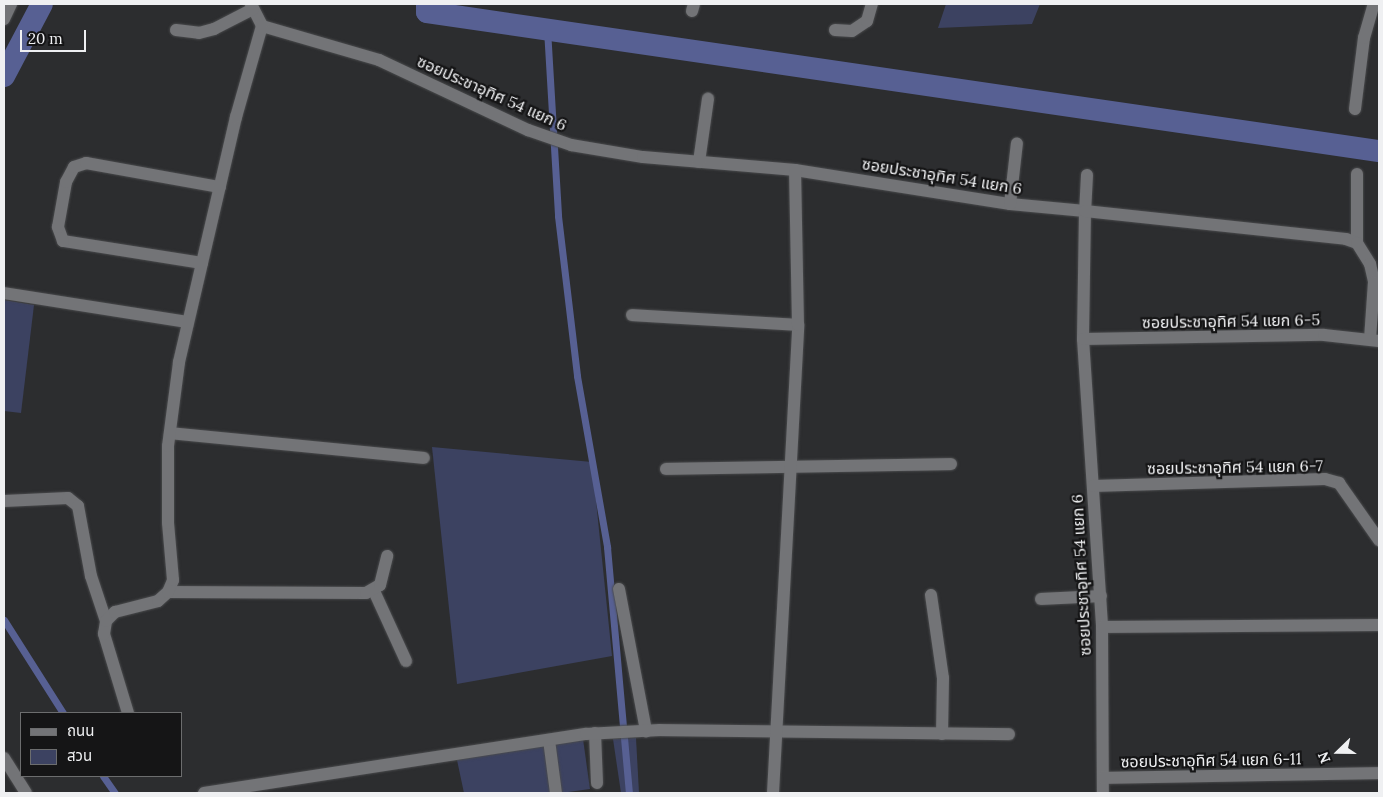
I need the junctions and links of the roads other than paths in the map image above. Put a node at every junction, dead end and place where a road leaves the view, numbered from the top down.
1 (12, 4) edge
2 (872, 4) edge
3 (1374, 4) edge
4 (252, 6) edge
5 (4, 19) edge
6 (262, 26) junction
7 (176, 30) dead end
8 (835, 30) dead end
9 (708, 98) dead end
10 (1355, 110) dead end
11 (1017, 144) dead end
12 (700, 162) junction
13 (795, 170) junction
14 (1088, 174) dead end
15 (1357, 174) dead end
16 (220, 187) junction
17 (1010, 204) junction
18 (1085, 211) junction
19 (1357, 243) junction
20 (202, 263) junction
21 (1377, 285) edge
22 (4, 294) edge
23 (632, 315) dead end
24 (188, 322) junction
25 (798, 325) junction
26 (1084, 339) junction
27 (1375, 340) edge
28 (170, 433) junction
29 (424, 458) dead end
30 (951, 464) dead end
31 (788, 466) junction
32 (666, 469) dead end
33 (1092, 486) junction
34 (4, 501) edge
35 (1379, 540) edge
36 (387, 556) dead end
37 (619, 589) dead end
38 (374, 590) junction
39 (168, 592) junction
40 (931, 595) dead end
41 (1101, 596) junction
42 (1041, 599) dead end
43 (106, 621) junction
44 (1379, 624) edge
45 (1102, 627) junction
46 (406, 661) dead end
47 (128, 712) edge
48 (776, 730) junction
49 (641, 731) junction
50 (594, 733) junction
51 (942, 734) junction
52 (1009, 734) dead end
53 (549, 740) junction
54 (4, 758) edge
55 (1379, 773) edge
56 (1103, 778) junction
57 (597, 783) dead end
58 (26, 793) edge
59 (204, 793) edge
60 (556, 793) edge
61 (773, 793) edge
62 (1103, 793) edge

1 - 5 street
2 - 8 street
3 - 10 street
4 - 6 street
4 - 7 street
6 - 12 street, ซอยประชาอุทิศ 54 แยก 6
6 - 16 street
9 - 12 street
11 - 17 street
12 - 13 street, ซอยประชาอุทิศ 54 แยก 6
13 - 17 street, ซอยประชาอุทิศ 54 แยก 6
13 - 25 street
14 - 18 street
15 - 19 street
16 - 20 street
16 - 20 street
17 - 18 street, ซอยประชาอุทิศ 54 แยก 6
18 - 19 street
18 - 26 street, ซอยประชาอุทิศ 54 แยก 6
19 - 21 street
20 - 24 street
21 - 27 street
22 - 24 street
23 - 25 street
24 - 28 street
25 - 31 street
26 - 27 street, ซอยประชาอุทิศ 54 แยก 6-5
26 - 33 street, ซอยประชาอุทิศ 54 แยก 6
28 - 29 street
28 - 39 street
30 - 31 street
31 - 32 street
31 - 48 street
33 - 35 street, ซอยประชาอุทิศ 54 แยก 6-7
33 - 41 street, ซอยประชาอุทิศ 54 แยก 6
34 - 43 street
36 - 38 street
37 - 49 street
38 - 39 street
38 - 46 street
39 - 43 street
40 - 51 street
41 - 42 street
41 - 45 street, ซอยประชาอุทิศ 54 แยก 6
43 - 47 street
44 - 45 street
45 - 56 street, ซอยประชาอุทิศ 54 แยก 6
48 - 49 street
48 - 51 street
48 - 61 street
49 - 50 street
50 - 53 street
50 - 57 street
51 - 52 street
53 - 59 street
53 - 60 street
54 - 58 street
55 - 56 street, ซอยประชาอุทิศ 54 แยก 6-11
56 - 62 street, ซอยประชาอุทิศ 54 แยก 6

